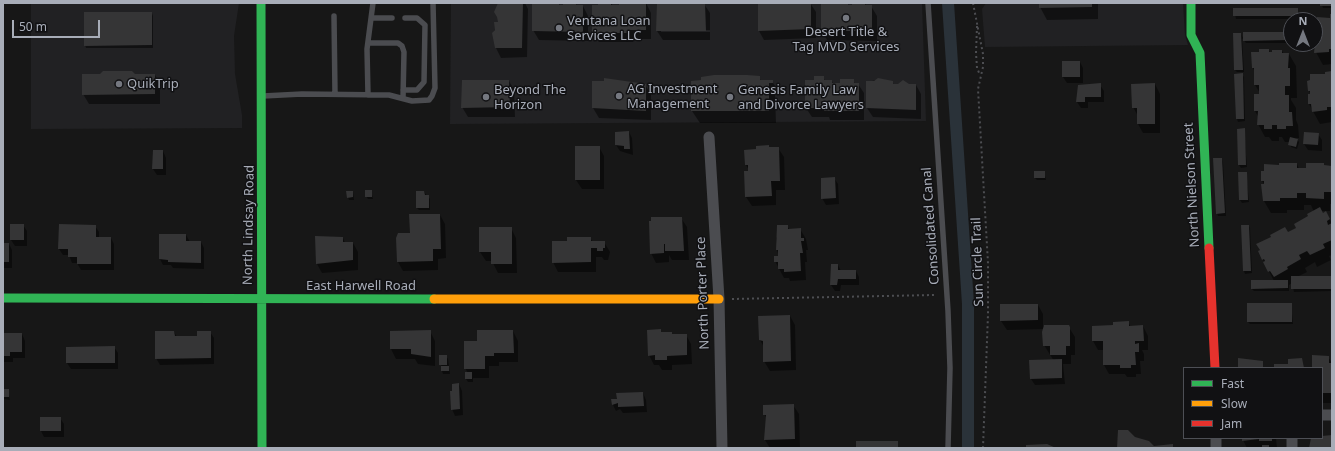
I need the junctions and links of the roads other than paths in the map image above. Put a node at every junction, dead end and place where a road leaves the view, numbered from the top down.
1 (261, 3) edge
2 (373, 3) edge
3 (433, 3) edge
4 (928, 3) edge
5 (1191, 3) edge
6 (334, 16) dead end
7 (372, 18) junction
8 (392, 18) dead end
9 (405, 18) dead end
10 (368, 43) junction
11 (403, 90) junction
12 (335, 94) junction
13 (368, 95) junction
14 (262, 96) junction
15 (403, 98) junction
16 (709, 137) dead end
17 (3, 298) edge
18 (261, 299) junction
19 (719, 299) junction
20 (1214, 367) edge
21 (262, 448) edge
22 (722, 448) edge
23 (948, 448) edge

1 - 14 street, North Lindsay Road
2 - 7 lane
3 - 15 lane
4 - 23 lane, Consolidated Canal
5 - 20 street, North Nielson Street
6 - 12 lane
7 - 8 lane
7 - 10 lane
9 - 11 lane
10 - 11 lane
10 - 13 lane
11 - 15 lane
12 - 13 lane
12 - 14 lane
13 - 15 lane
14 - 18 street, North Lindsay Road
16 - 19 street, North Porter Place
17 - 18 street, East Harwell Road
18 - 19 street, East Harwell Road
18 - 21 street, North Lindsay Road
19 - 22 street, North Porter Place

